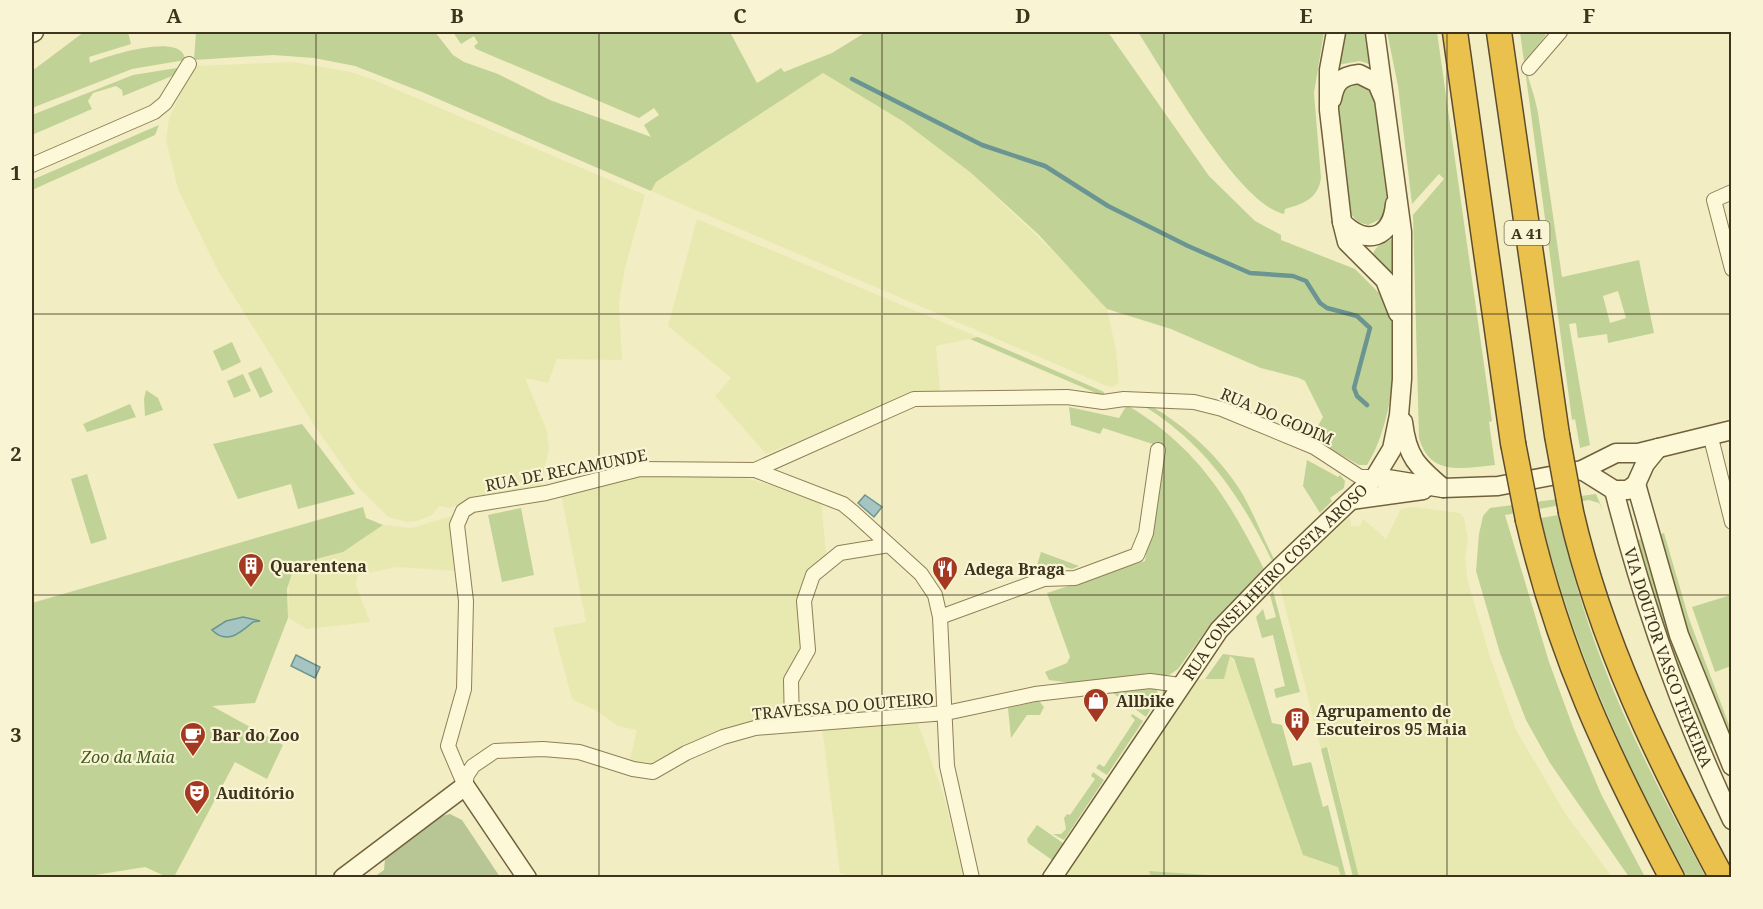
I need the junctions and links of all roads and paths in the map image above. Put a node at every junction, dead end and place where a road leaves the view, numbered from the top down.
1 (1336, 32) edge
2 (1375, 32) edge
3 (1455, 32) edge
4 (1499, 32) edge
5 (1560, 32) edge
6 (189, 64) dead end
7 (1529, 68) dead end
8 (1387, 103) junction
9 (1329, 110) junction
10 (32, 165) edge
11 (1731, 192) edge
12 (1396, 193) junction
13 (1731, 209) edge
14 (1718, 216) junction
15 (1342, 222) junction
16 (1731, 269) edge
17 (1401, 330) junction
18 (1124, 399) joint
19 (1401, 399) junction
20 (1731, 430) edge
21 (1710, 434) junction
22 (1658, 448) junction
23 (1158, 450) dead end
24 (1629, 454) junction
25 (1606, 460) junction
26 (755, 470) junction
27 (1582, 470) junction
28 (1375, 477) junction
29 (1638, 478) junction
30 (1610, 487) junction
31 (1443, 488) junction
32 (1351, 500) junction
33 (1731, 522) edge
34 (889, 545) junction
35 (939, 617) junction
36 (1180, 685) junction
37 (946, 713) junction
38 (792, 724) junction
39 (1731, 766) edge
40 (465, 786) junction
41 (1731, 820) edge
42 (343, 878) edge
43 (527, 878) edge
44 (972, 878) edge
45 (1052, 878) edge
46 (1672, 878) edge
47 (1722, 878) edge

1 - 9 main road, RUA CONSELHEIRO COSTA AROSO
2 - 8 main road, RUA CONSELHEIRO COSTA AROSO
3 - 46 highway, A 41, bridge
4 - 47 highway, A 41, bridge
5 - 7 street
6 - 10 street
8 - 9 main road, RUA CONSELHEIRO COSTA AROSO
8 - 12 main road, RUA CONSELHEIRO COSTA AROSO
9 - 15 main road, RUA CONSELHEIRO COSTA AROSO
11 - 14 street
12 - 15 main road, RUA CONSELHEIRO COSTA AROSO
12 - 17 main road, RUA CONSELHEIRO COSTA AROSO
13 - 14 street
14 - 16 street
15 - 17 main road, RUA CONSELHEIRO COSTA AROSO
17 - 19 main road, RUA CONSELHEIRO COSTA AROSO
18 - 26 street, RUA DE RECAMUNDE
18 - 28 street, RUA DO GODIM
19 - 28 main road, RUA CONSELHEIRO COSTA AROSO
19 - 31 main road
20 - 21 main road
21 - 22 main road
21 - 33 street
22 - 24 main road
22 - 29 main road
23 - 35 street
24 - 25 main road
24 - 29 main road
25 - 27 main road
25 - 30 main road
26 - 34 street
26 - 40 street, RUA DE RECAMUNDE
27 - 30 main road
27 - 31 main road
28 - 31 main road
28 - 32 main road, RUA CONSELHEIRO COSTA AROSO
29 - 30 main road
29 - 39 main road, VIA DOUTOR VASCO TEIXEIRA
30 - 41 main road, VIA DOUTOR VASCO TEIXEIRA
31 - 32 main road
32 - 36 main road, RUA CONSELHEIRO COSTA AROSO
34 - 35 street
34 - 38 street
35 - 37 street
36 - 37 street, TRAVESSA DO OUTEIRO
36 - 45 main road, RUA CONSELHEIRO COSTA AROSO
37 - 38 street, TRAVESSA DO OUTEIRO
37 - 44 street
38 - 40 street, TRAVESSA DO OUTEIRO
40 - 42 main road
40 - 43 main road

